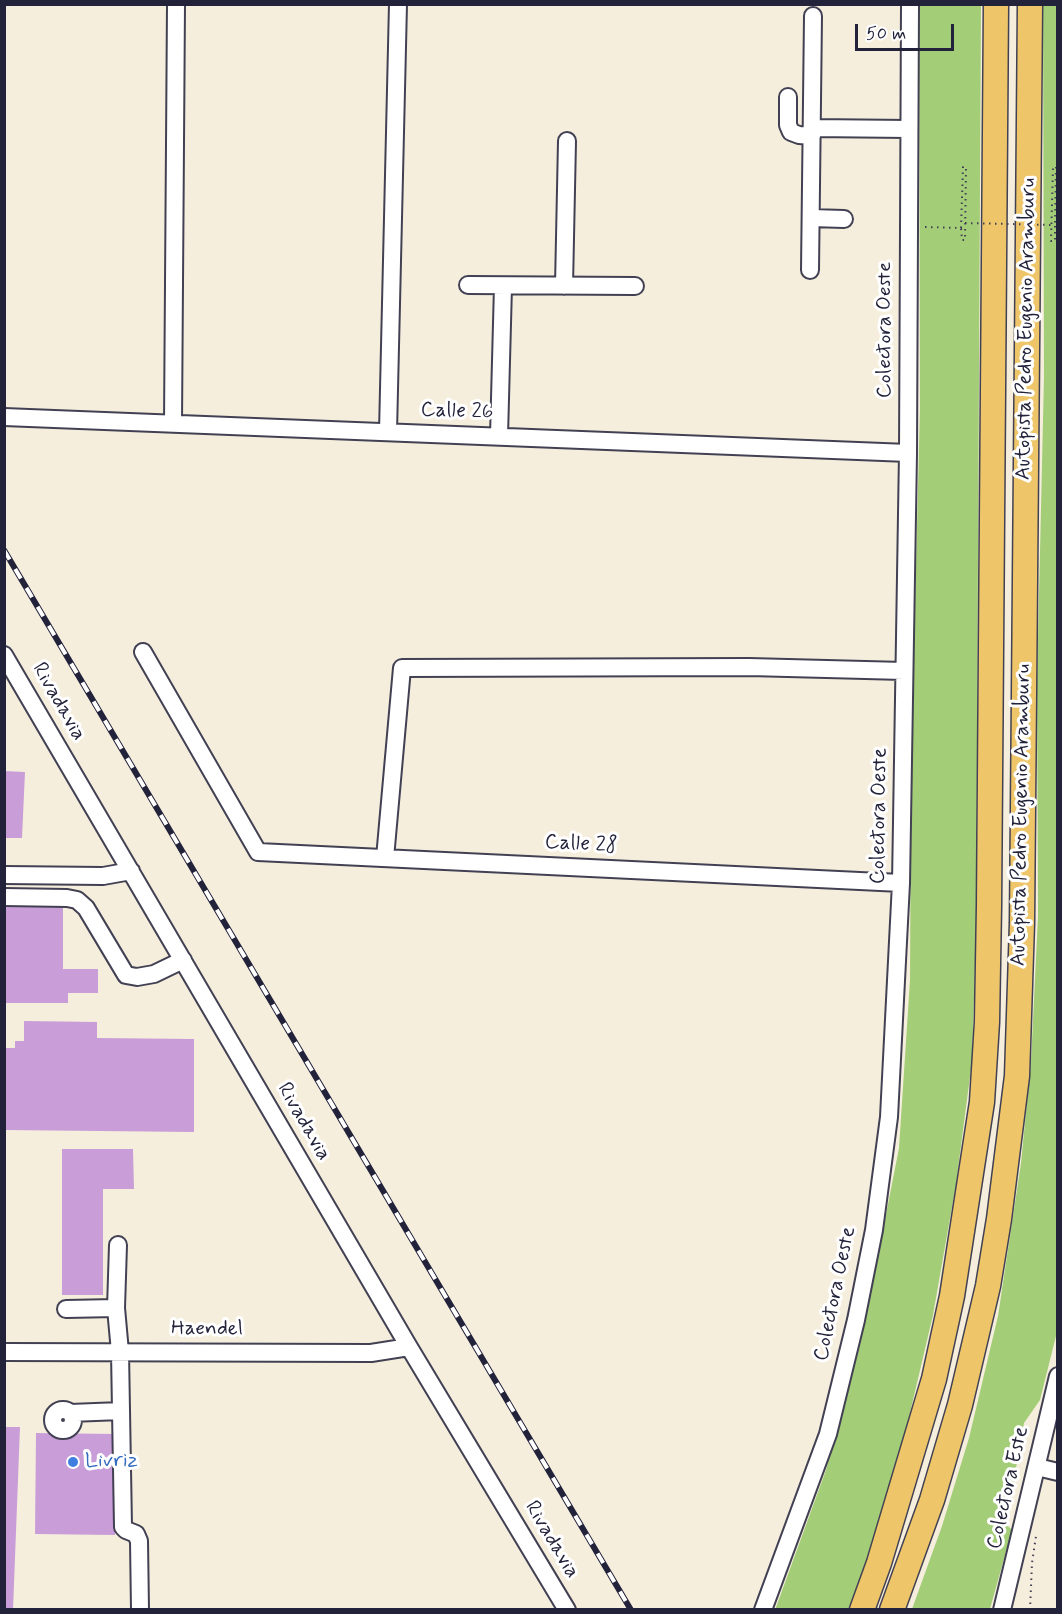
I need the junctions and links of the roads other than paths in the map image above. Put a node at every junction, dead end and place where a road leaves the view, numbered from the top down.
1 (176, 4) edge
2 (398, 4) edge
3 (910, 4) edge
4 (996, 4) edge
5 (1030, 4) edge
6 (813, 16) dead end
7 (788, 97) dead end
8 (909, 129) junction
9 (812, 132) junction
10 (567, 141) dead end
11 (811, 218) junction
12 (844, 219) dead end
13 (810, 270) dead end
14 (468, 285) dead end
15 (503, 286) junction
16 (564, 286) junction
17 (635, 286) dead end
18 (4, 417) edge
19 (173, 423) junction
20 (388, 432) junction
21 (499, 436) junction
22 (908, 453) junction
23 (143, 652) dead end
24 (4, 655) edge
25 (904, 671) junction
26 (385, 858) junction
27 (131, 871) junction
28 (4, 874) edge
29 (901, 883) junction
30 (4, 897) edge
31 (183, 960) junction
32 (118, 1245) dead end
33 (116, 1308) junction
34 (66, 1309) dead end
35 (409, 1347) junction
36 (4, 1352) edge
37 (120, 1352) junction
38 (1058, 1376) edge
39 (121, 1411) junction
40 (70, 1413) dead end
41 (1050, 1445) edge
42 (1037, 1467) junction
43 (1058, 1472) edge
44 (140, 1610) edge
45 (567, 1610) edge
46 (763, 1610) edge
47 (862, 1610) edge
48 (892, 1610) edge
49 (1002, 1610) edge

1 - 19 street
2 - 20 street
3 - 8 street, Colectora Oeste
4 - 47 highway, Autopista Pedro Eugenio Aramburu
5 - 48 highway, Autopista Pedro Eugenio Aramburu
6 - 9 street
7 - 9 street
8 - 9 street
8 - 22 street, Colectora Oeste
9 - 11 street
10 - 16 street
11 - 12 street
11 - 13 street
14 - 15 street
15 - 16 street
15 - 21 street
16 - 17 street
18 - 19 street, Calle 26
19 - 20 street, Calle 26
20 - 21 street, Calle 26
21 - 22 street, Calle 26
22 - 25 street, Colectora Oeste
23 - 26 street, Calle 28
24 - 27 street, Rivadavia
25 - 26 street
25 - 29 street, Colectora Oeste
26 - 29 street, Calle 28
27 - 28 street
27 - 31 street, Rivadavia
29 - 46 street, Colectora Oeste
30 - 31 street
31 - 35 street, Rivadavia
32 - 33 street
33 - 34 street
33 - 37 street
35 - 37 street, Haendel
35 - 45 street, Rivadavia
36 - 37 street, Haendel
37 - 39 street
38 - 41 street, Colectora Este
39 - 40 street
39 - 44 street
41 - 42 street, Colectora Este
42 - 43 street
42 - 49 street, Colectora Este

